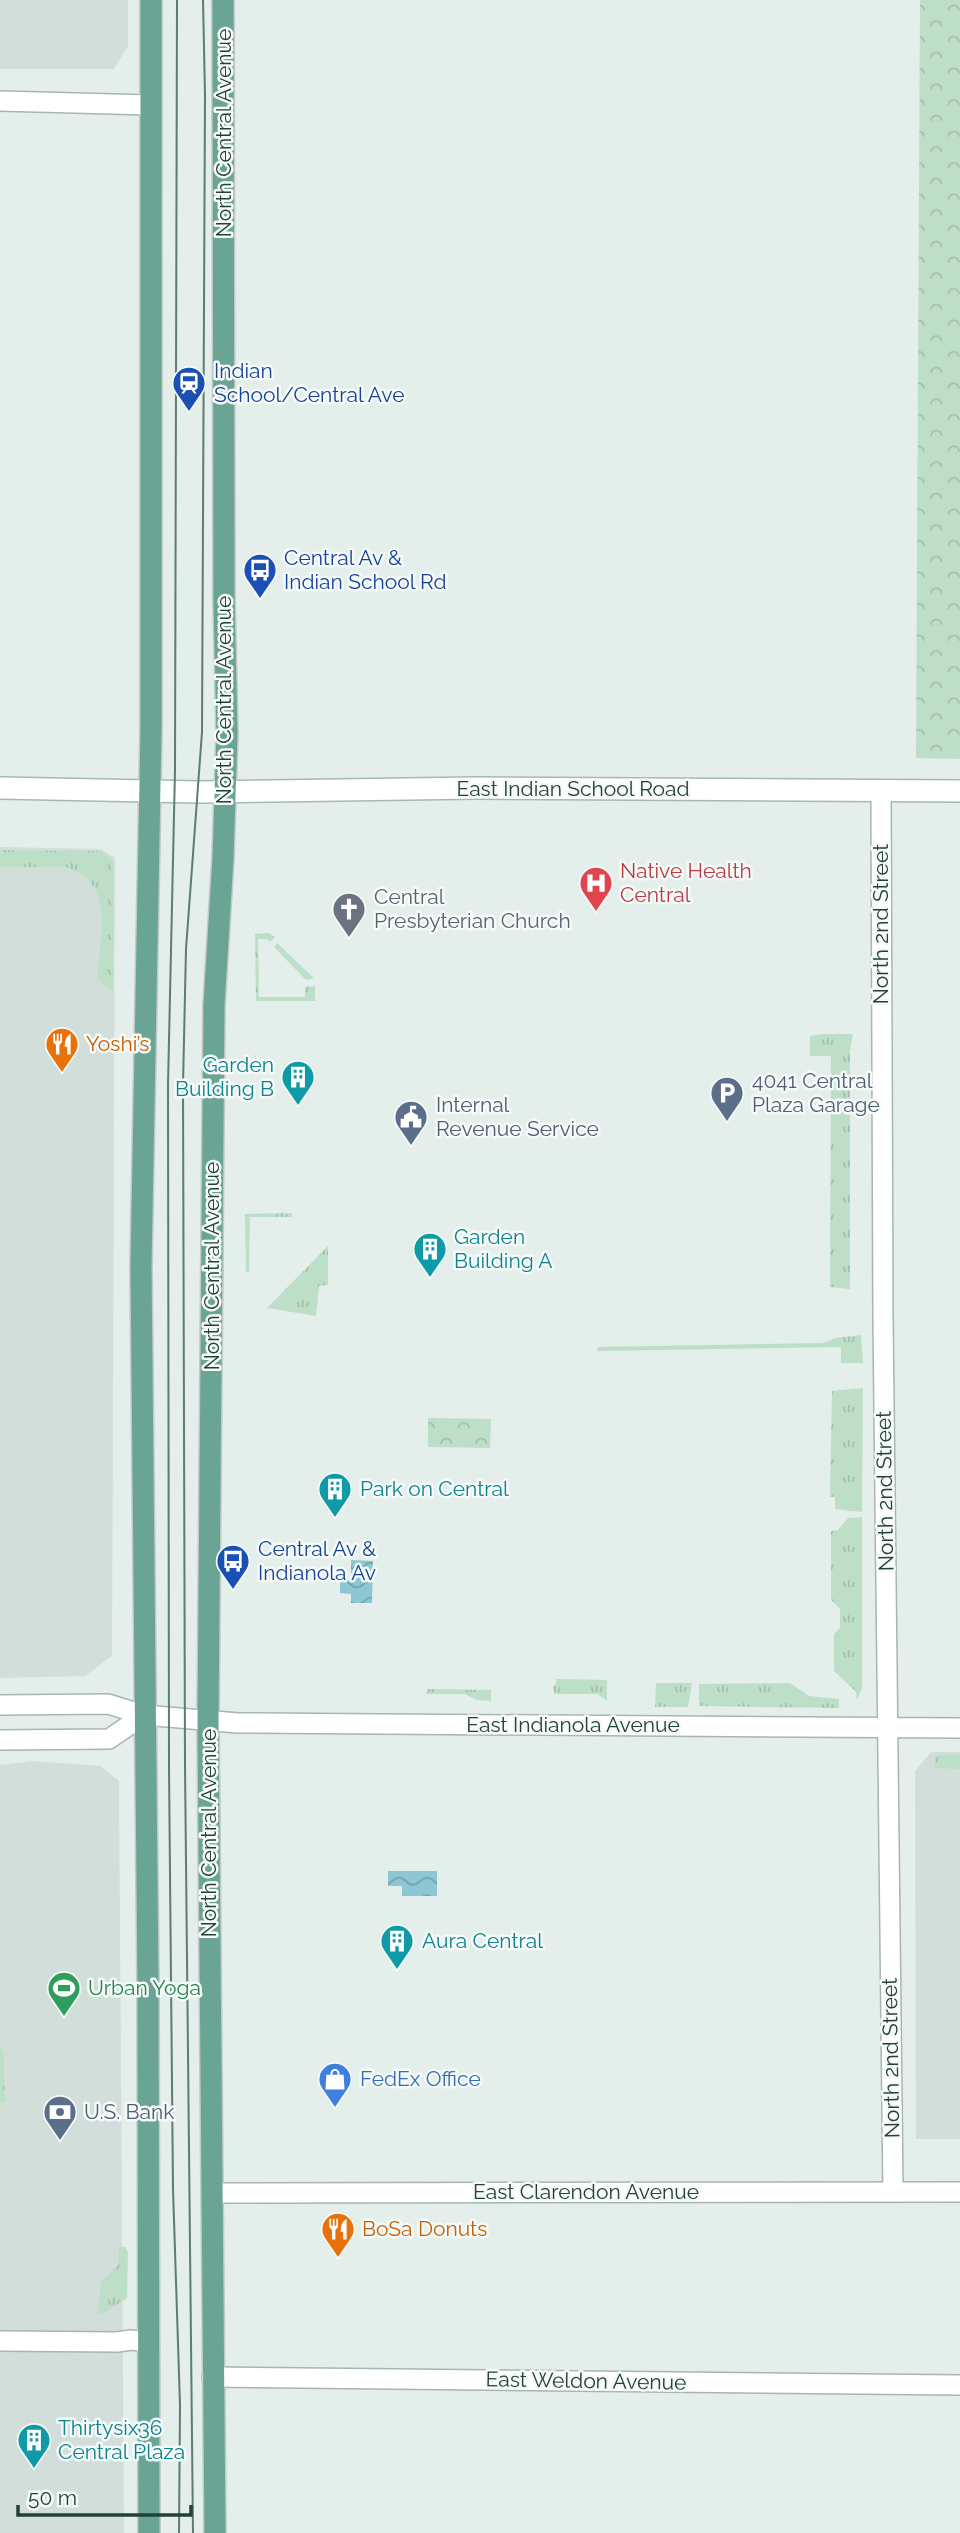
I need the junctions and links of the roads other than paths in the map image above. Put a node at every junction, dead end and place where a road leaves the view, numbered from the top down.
1 (151, 0) edge
2 (223, 0) edge
3 (0, 101) edge
4 (150, 105) junction
5 (0, 788) edge
6 (881, 790) junction
7 (960, 790) edge
8 (149, 791) junction
9 (225, 793) junction
10 (0, 1705) edge
11 (144, 1715) junction
12 (208, 1721) junction
13 (887, 1728) junction
14 (960, 1728) edge
15 (0, 1740) edge
16 (892, 2192) junction
17 (960, 2192) edge
18 (212, 2193) junction
19 (0, 2341) edge
20 (149, 2342) junction
21 (212, 2377) junction
22 (960, 2385) edge
23 (149, 2533) edge
24 (215, 2533) edge

1 - 4 main road
2 - 9 main road, North Central Avenue
3 - 4 street
4 - 8 main road
5 - 8 main road, East Indian School Road
6 - 7 main road, East Indian School Road
6 - 9 main road, East Indian School Road
6 - 13 street, North 2nd Street
8 - 9 main road, East Indian School Road
8 - 11 main road
9 - 12 main road, North Central Avenue
10 - 11 street, East Indianola Avenue
11 - 12 street, East Indianola Avenue
11 - 15 street
11 - 20 main road
12 - 13 street, East Indianola Avenue
12 - 18 main road, North Central Avenue
13 - 14 street, East Indianola Avenue
13 - 16 street, North 2nd Street
16 - 17 street, East Clarendon Avenue
16 - 18 street, East Clarendon Avenue
18 - 21 main road, North Central Avenue
19 - 20 street
20 - 23 main road
21 - 22 street, East Weldon Avenue
21 - 24 main road, North Central Avenue

